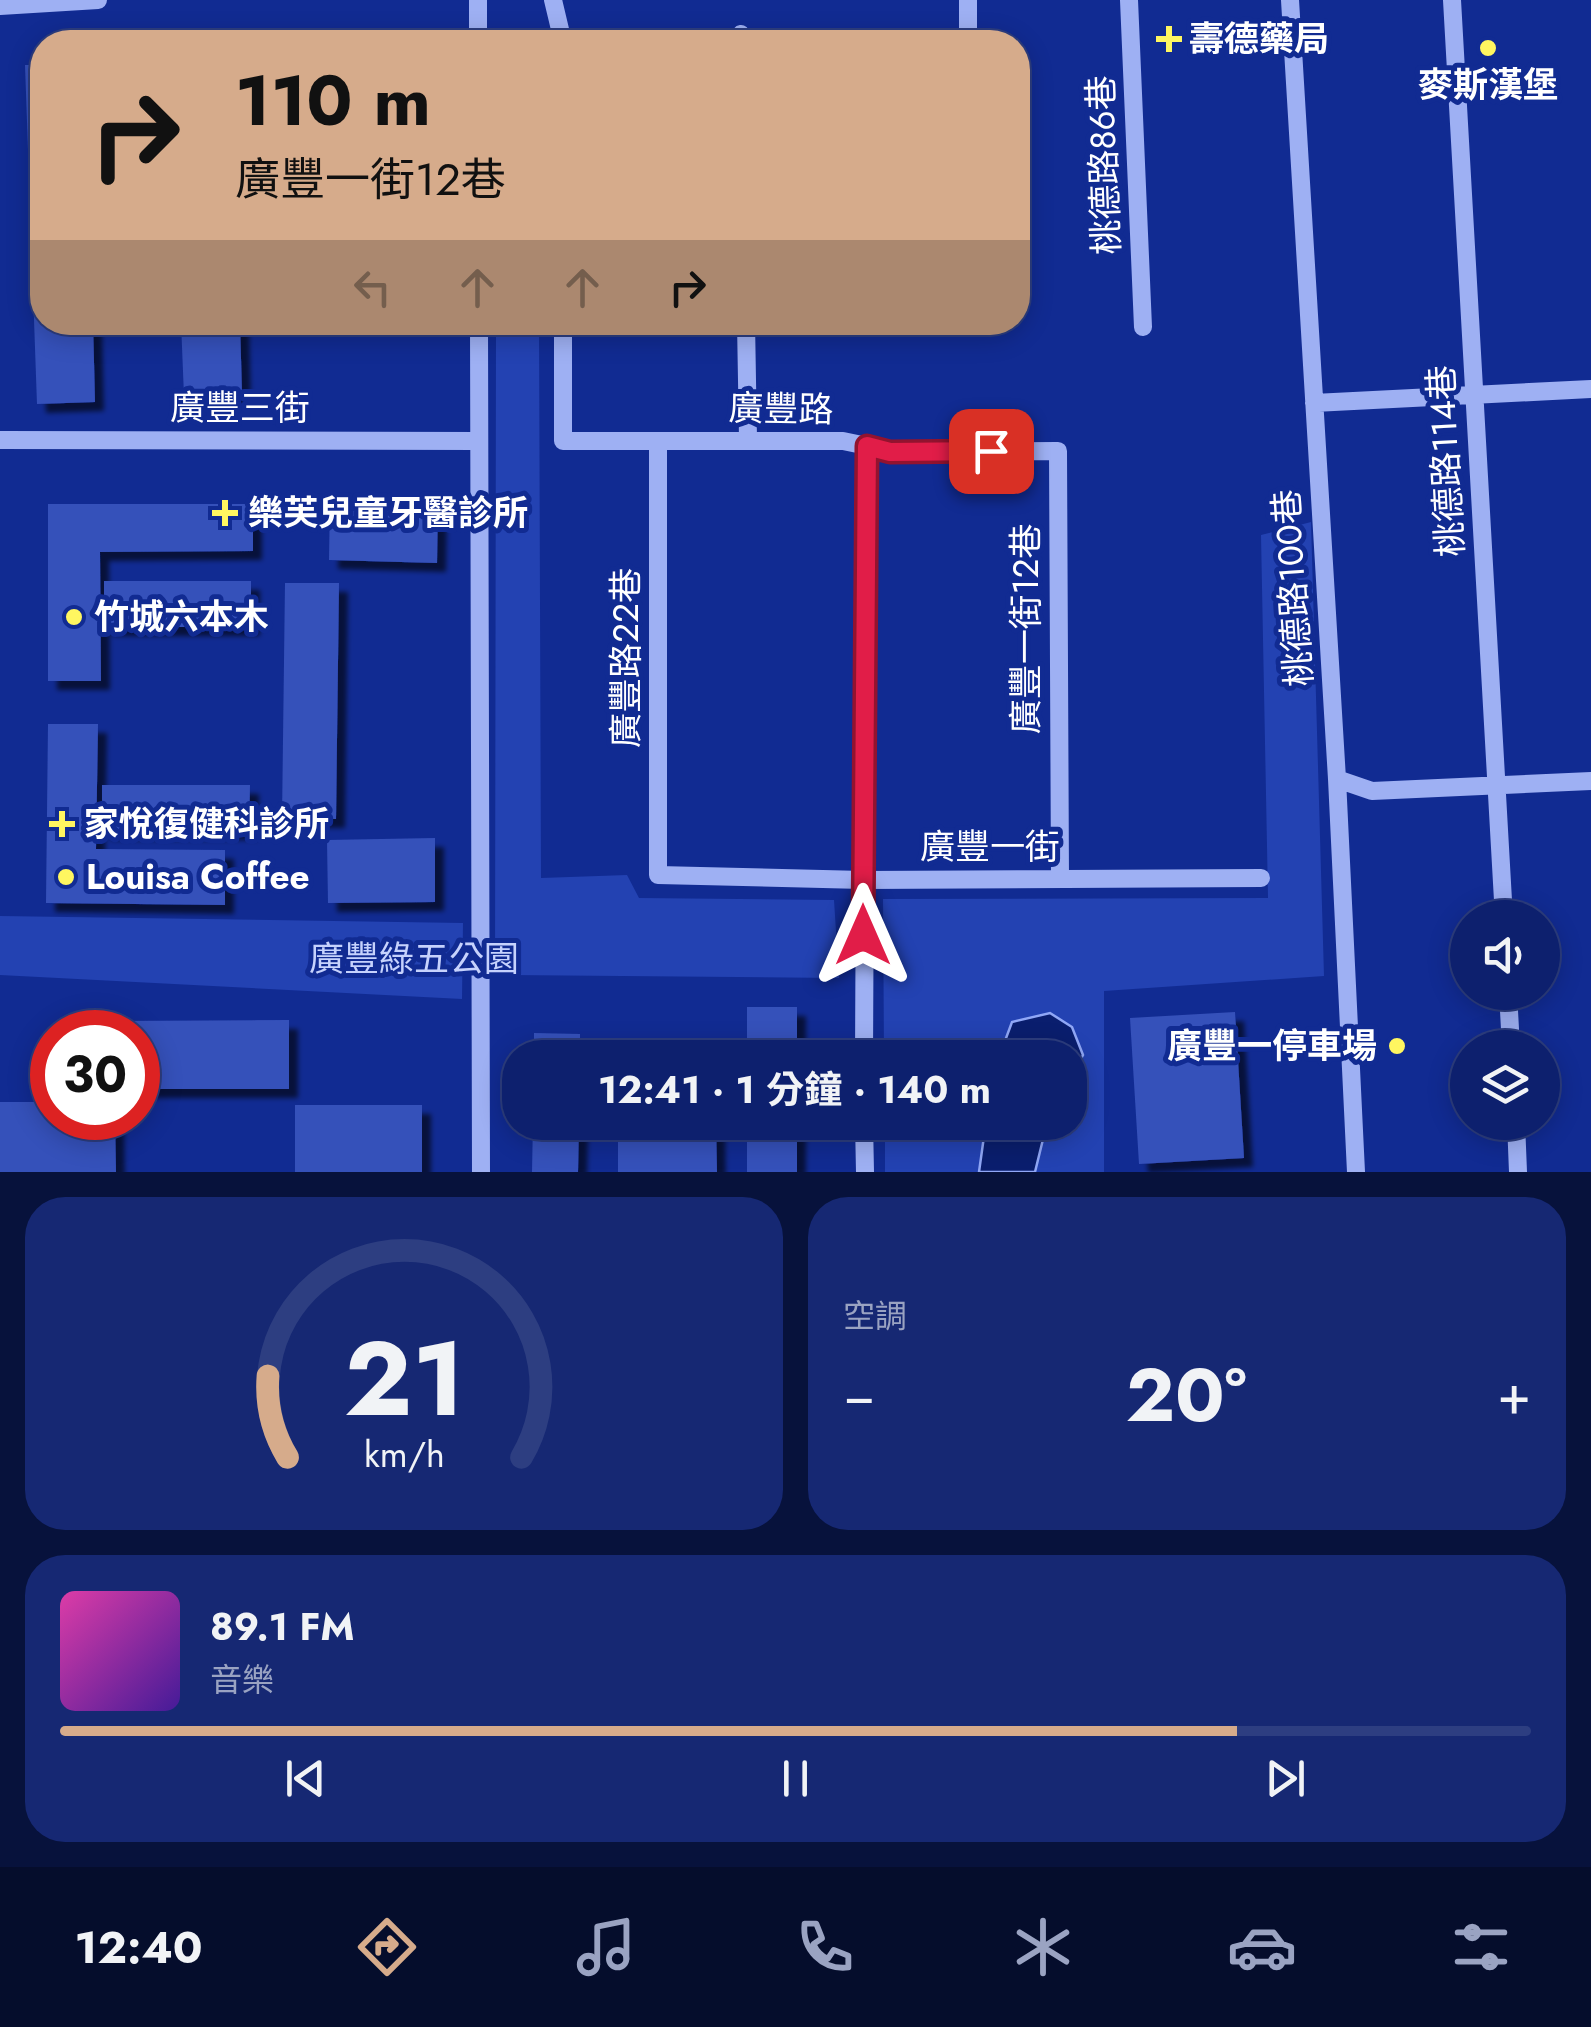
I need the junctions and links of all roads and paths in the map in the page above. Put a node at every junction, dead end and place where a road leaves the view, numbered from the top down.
1 (98, 0) edge
2 (478, 0) edge
3 (553, 0) edge
4 (968, 0) edge
5 (1129, 0) edge
6 (1290, 0) edge
7 (1452, 0) edge
8 (0, 6) edge
9 (478, 30) edge
10 (560, 30) edge
11 (968, 30) edge
12 (1143, 326) dead end
13 (479, 335) edge
14 (563, 335) edge
15 (746, 335) edge
16 (1591, 389) edge
17 (1474, 393) junction
18 (1314, 403) junction
19 (748, 439) junction
20 (0, 440) edge
21 (658, 441) junction
22 (479, 442) junction
23 (867, 446) junction
24 (1337, 779) junction
25 (1591, 781) edge
26 (1497, 786) junction
27 (658, 875) joint
28 (1261, 878) dead end
29 (1060, 879) junction
30 (863, 880) junction
31 (1503, 900) edge
32 (864, 1040) edge
33 (864, 1140) edge
34 (1517, 1140) edge
35 (481, 1172) edge
36 (865, 1172) edge
37 (1356, 1172) edge
38 (1518, 1172) edge

1 - 8 street
2 - 9 street
3 - 10 street
4 - 11 street
5 - 12 street, 桃德路86巷
6 - 18 street, 桃德路100巷
7 - 17 street, 桃德路114巷
13 - 22 street
14 - 21 street, 廣豐路
15 - 19 street
16 - 17 street
17 - 18 street
17 - 26 street, 桃德路114巷
18 - 24 street, 桃德路100巷
19 - 21 street, 廣豐路
19 - 23 street, 廣豐路
20 - 22 street, 廣豐三街
21 - 27 street, 廣豐路22巷
22 - 35 street
23 - 29 street, 廣豐一街12巷
23 - 30 street, 廣豐路
24 - 26 street
24 - 37 street, 桃德路100巷
25 - 26 street
26 - 31 street, 桃德路114巷
27 - 30 street, 廣豐一街
28 - 29 street, 廣豐一街
29 - 30 street, 廣豐一街
30 - 32 street, 廣豐路
33 - 36 street
34 - 38 street

